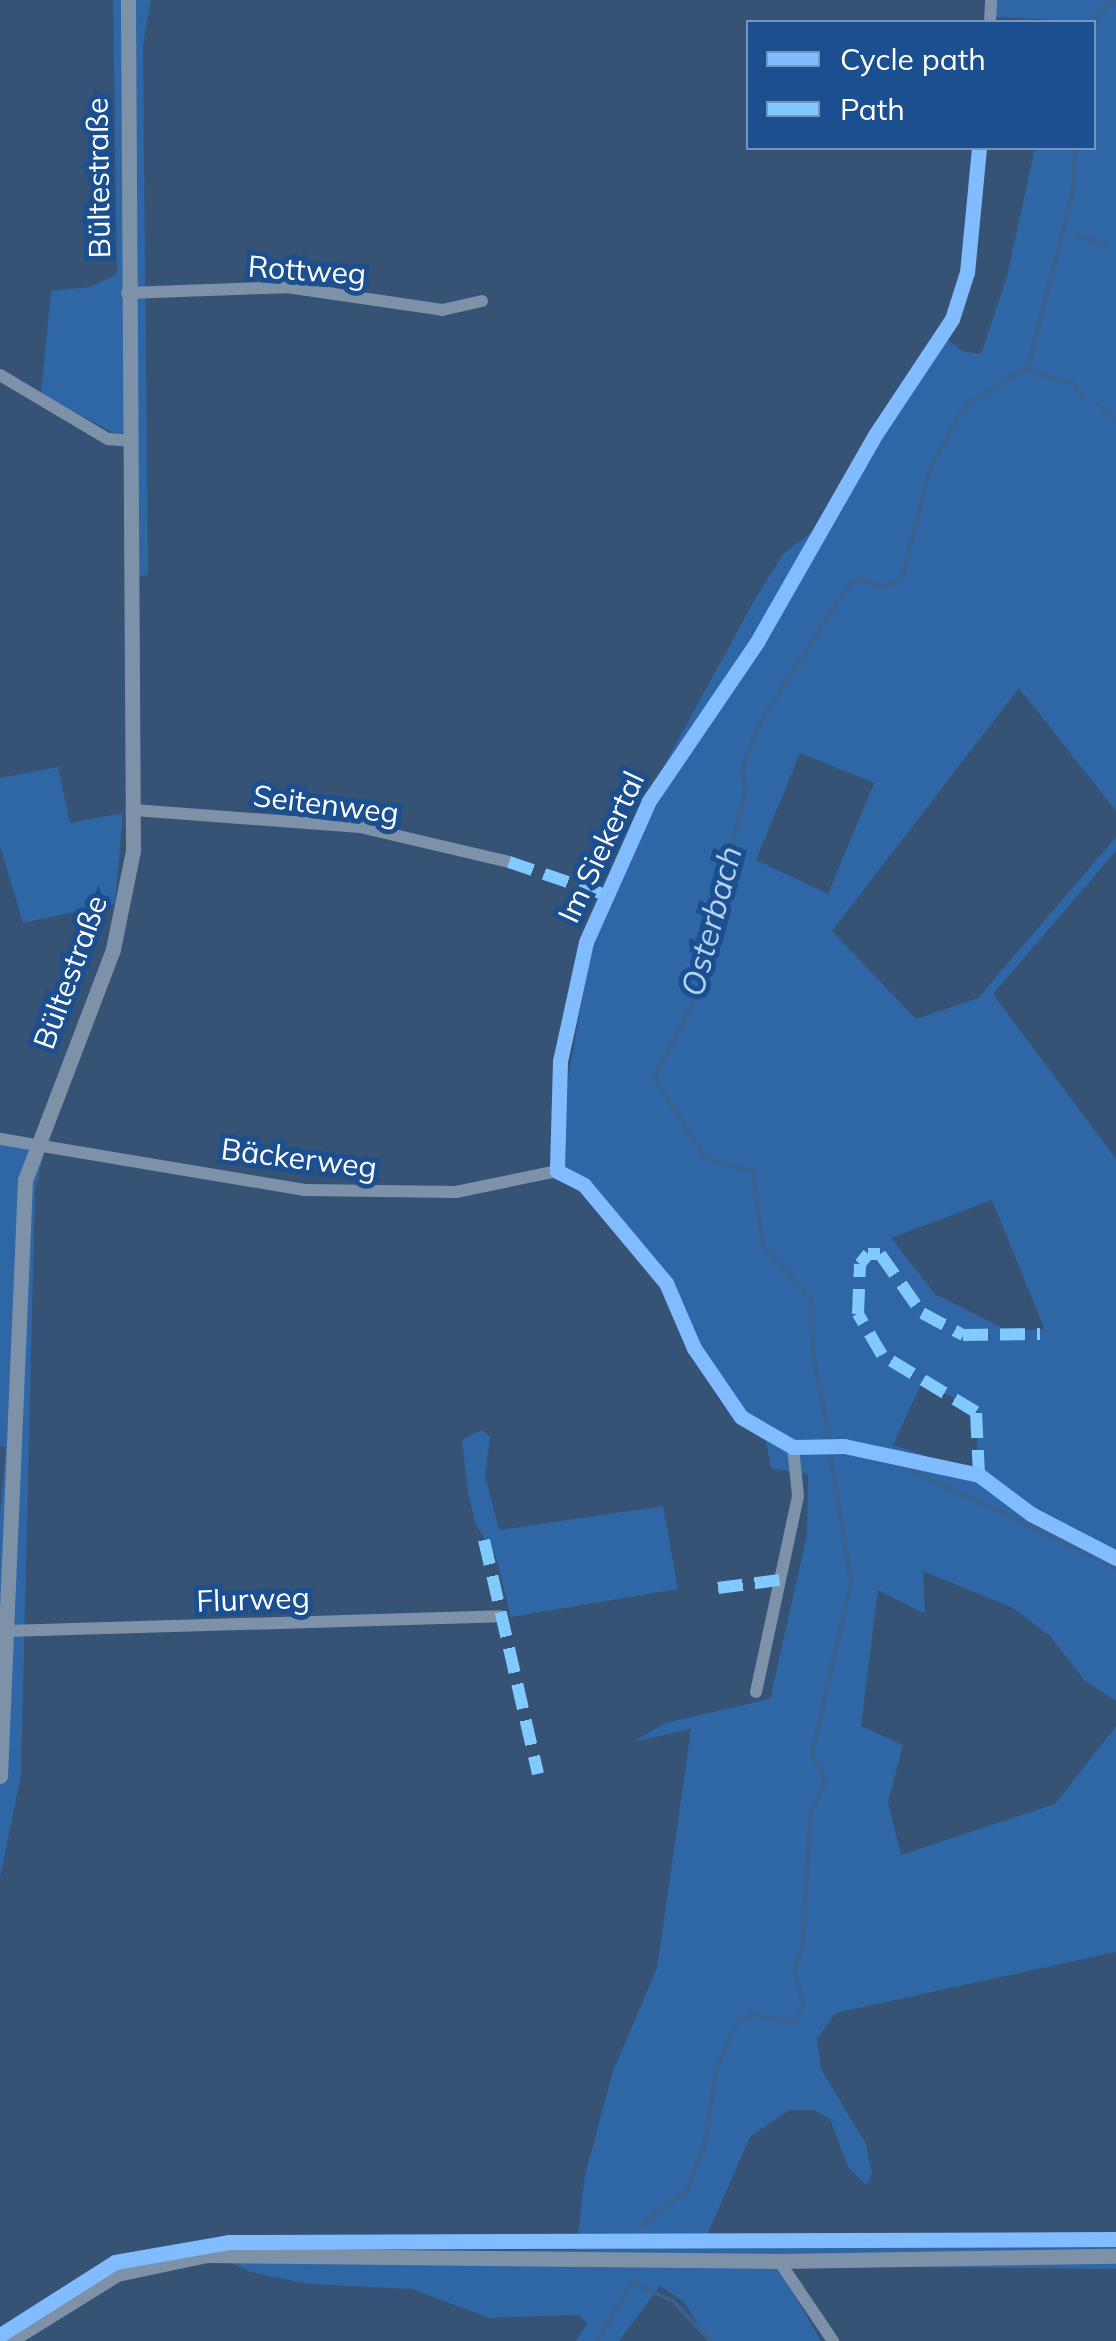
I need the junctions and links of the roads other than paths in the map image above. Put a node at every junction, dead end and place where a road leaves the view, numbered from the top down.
1 (128, 0) edge
2 (979, 150) edge
3 (127, 293) junction
4 (482, 301) dead end
5 (0, 375) edge
6 (129, 442) junction
7 (134, 810) junction
8 (509, 862) dead end
9 (0, 1140) edge
10 (34, 1148) junction
11 (558, 1171) junction
12 (793, 1447) junction
13 (1116, 1558) edge
14 (501, 1616) dead end
15 (7, 1631) junction
16 (756, 1692) dead end
17 (0, 1776) edge
18 (1116, 2256) edge
19 (779, 2262) junction
20 (9, 2341) edge
21 (833, 2341) edge

1 - 3 street, Bültestraße
2 - 11 street, Im Siekertal
3 - 4 street, Rottweg
3 - 6 street, Bültestraße
5 - 6 street
6 - 7 street, Bültestraße
7 - 8 street, Seitenweg
7 - 10 street, Bültestraße
9 - 10 street, Bäckerweg
10 - 11 street, Bäckerweg
10 - 15 street, Bültestraße
11 - 12 street
12 - 13 street
12 - 16 street
14 - 15 street, Flurweg
15 - 17 street, Bültestraße
18 - 19 street
19 - 20 street
19 - 21 street

